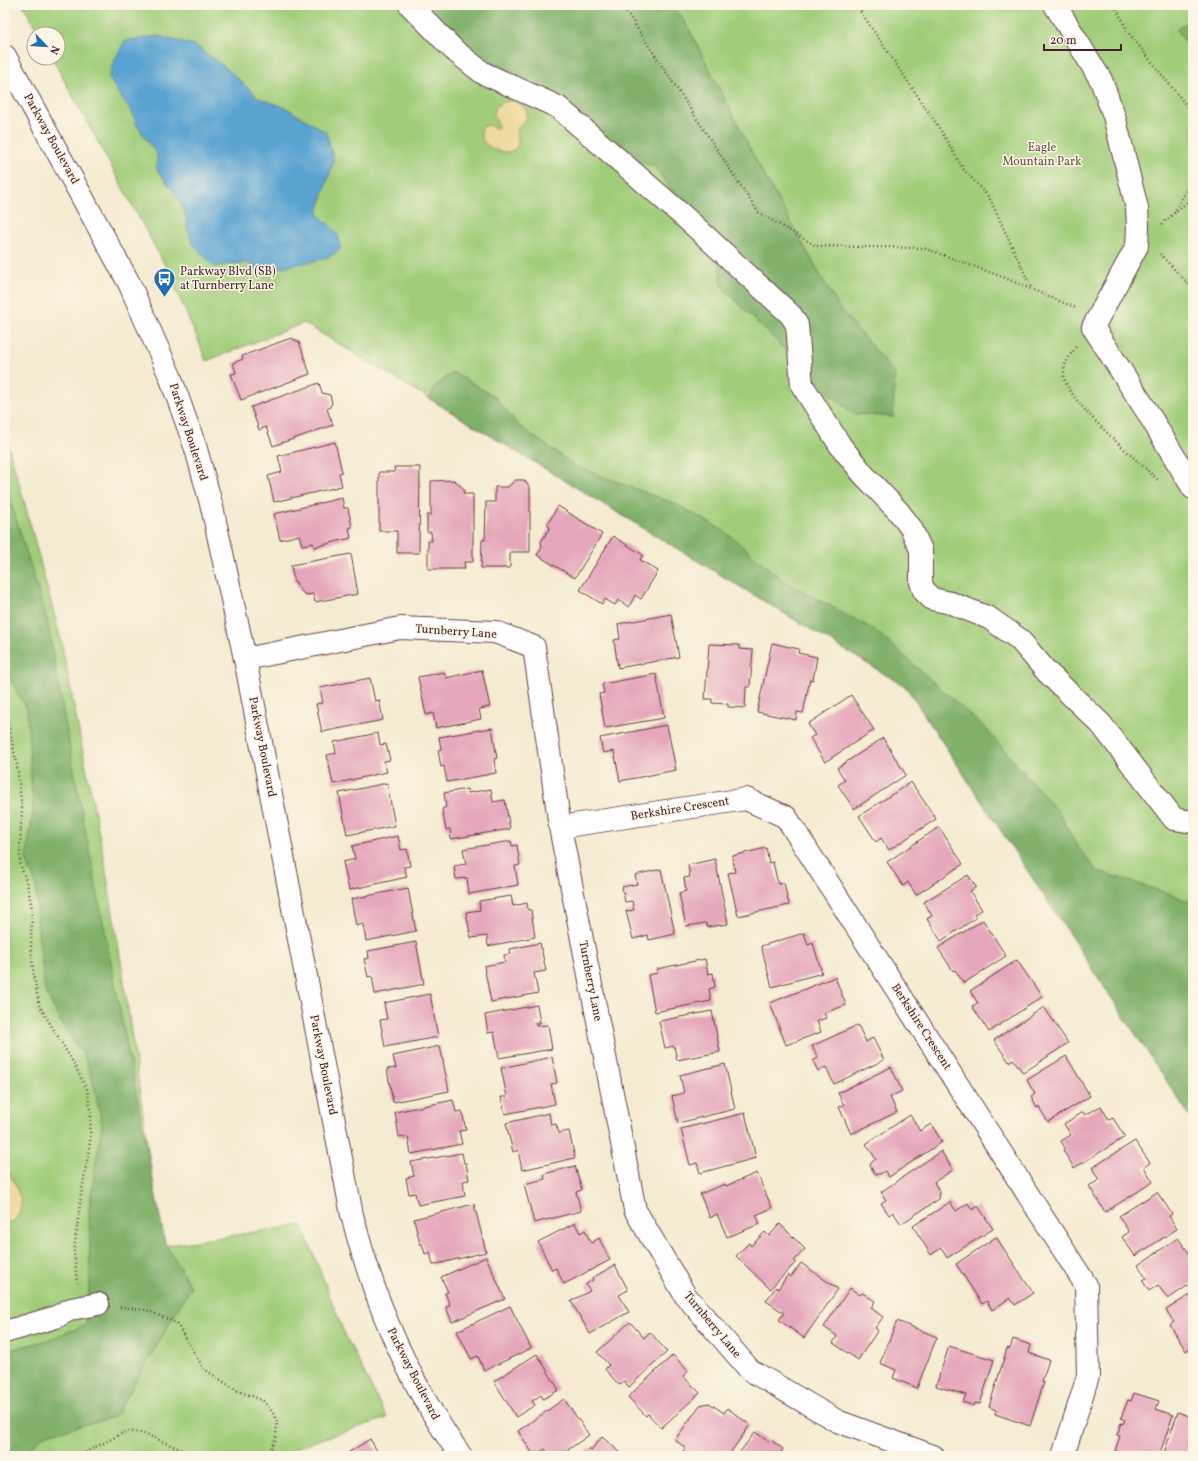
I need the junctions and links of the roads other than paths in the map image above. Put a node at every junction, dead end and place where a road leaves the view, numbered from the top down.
1 (410, 5) edge
2 (1055, 5) edge
3 (5, 56) edge
4 (1193, 488) edge
5 (245, 659) junction
6 (1193, 822) edge
7 (560, 827) junction
8 (98, 1304) road end
9 (5, 1332) edge
10 (461, 1456) edge
11 (933, 1456) edge
12 (1063, 1456) edge

1 - 6 street
2 - 4 street
3 - 5 street, Parkway Boulevard
5 - 7 street, Turnberry Lane
5 - 10 street, Parkway Boulevard
7 - 11 street, Turnberry Lane
7 - 12 street, Berkshire Crescent
8 - 9 street

